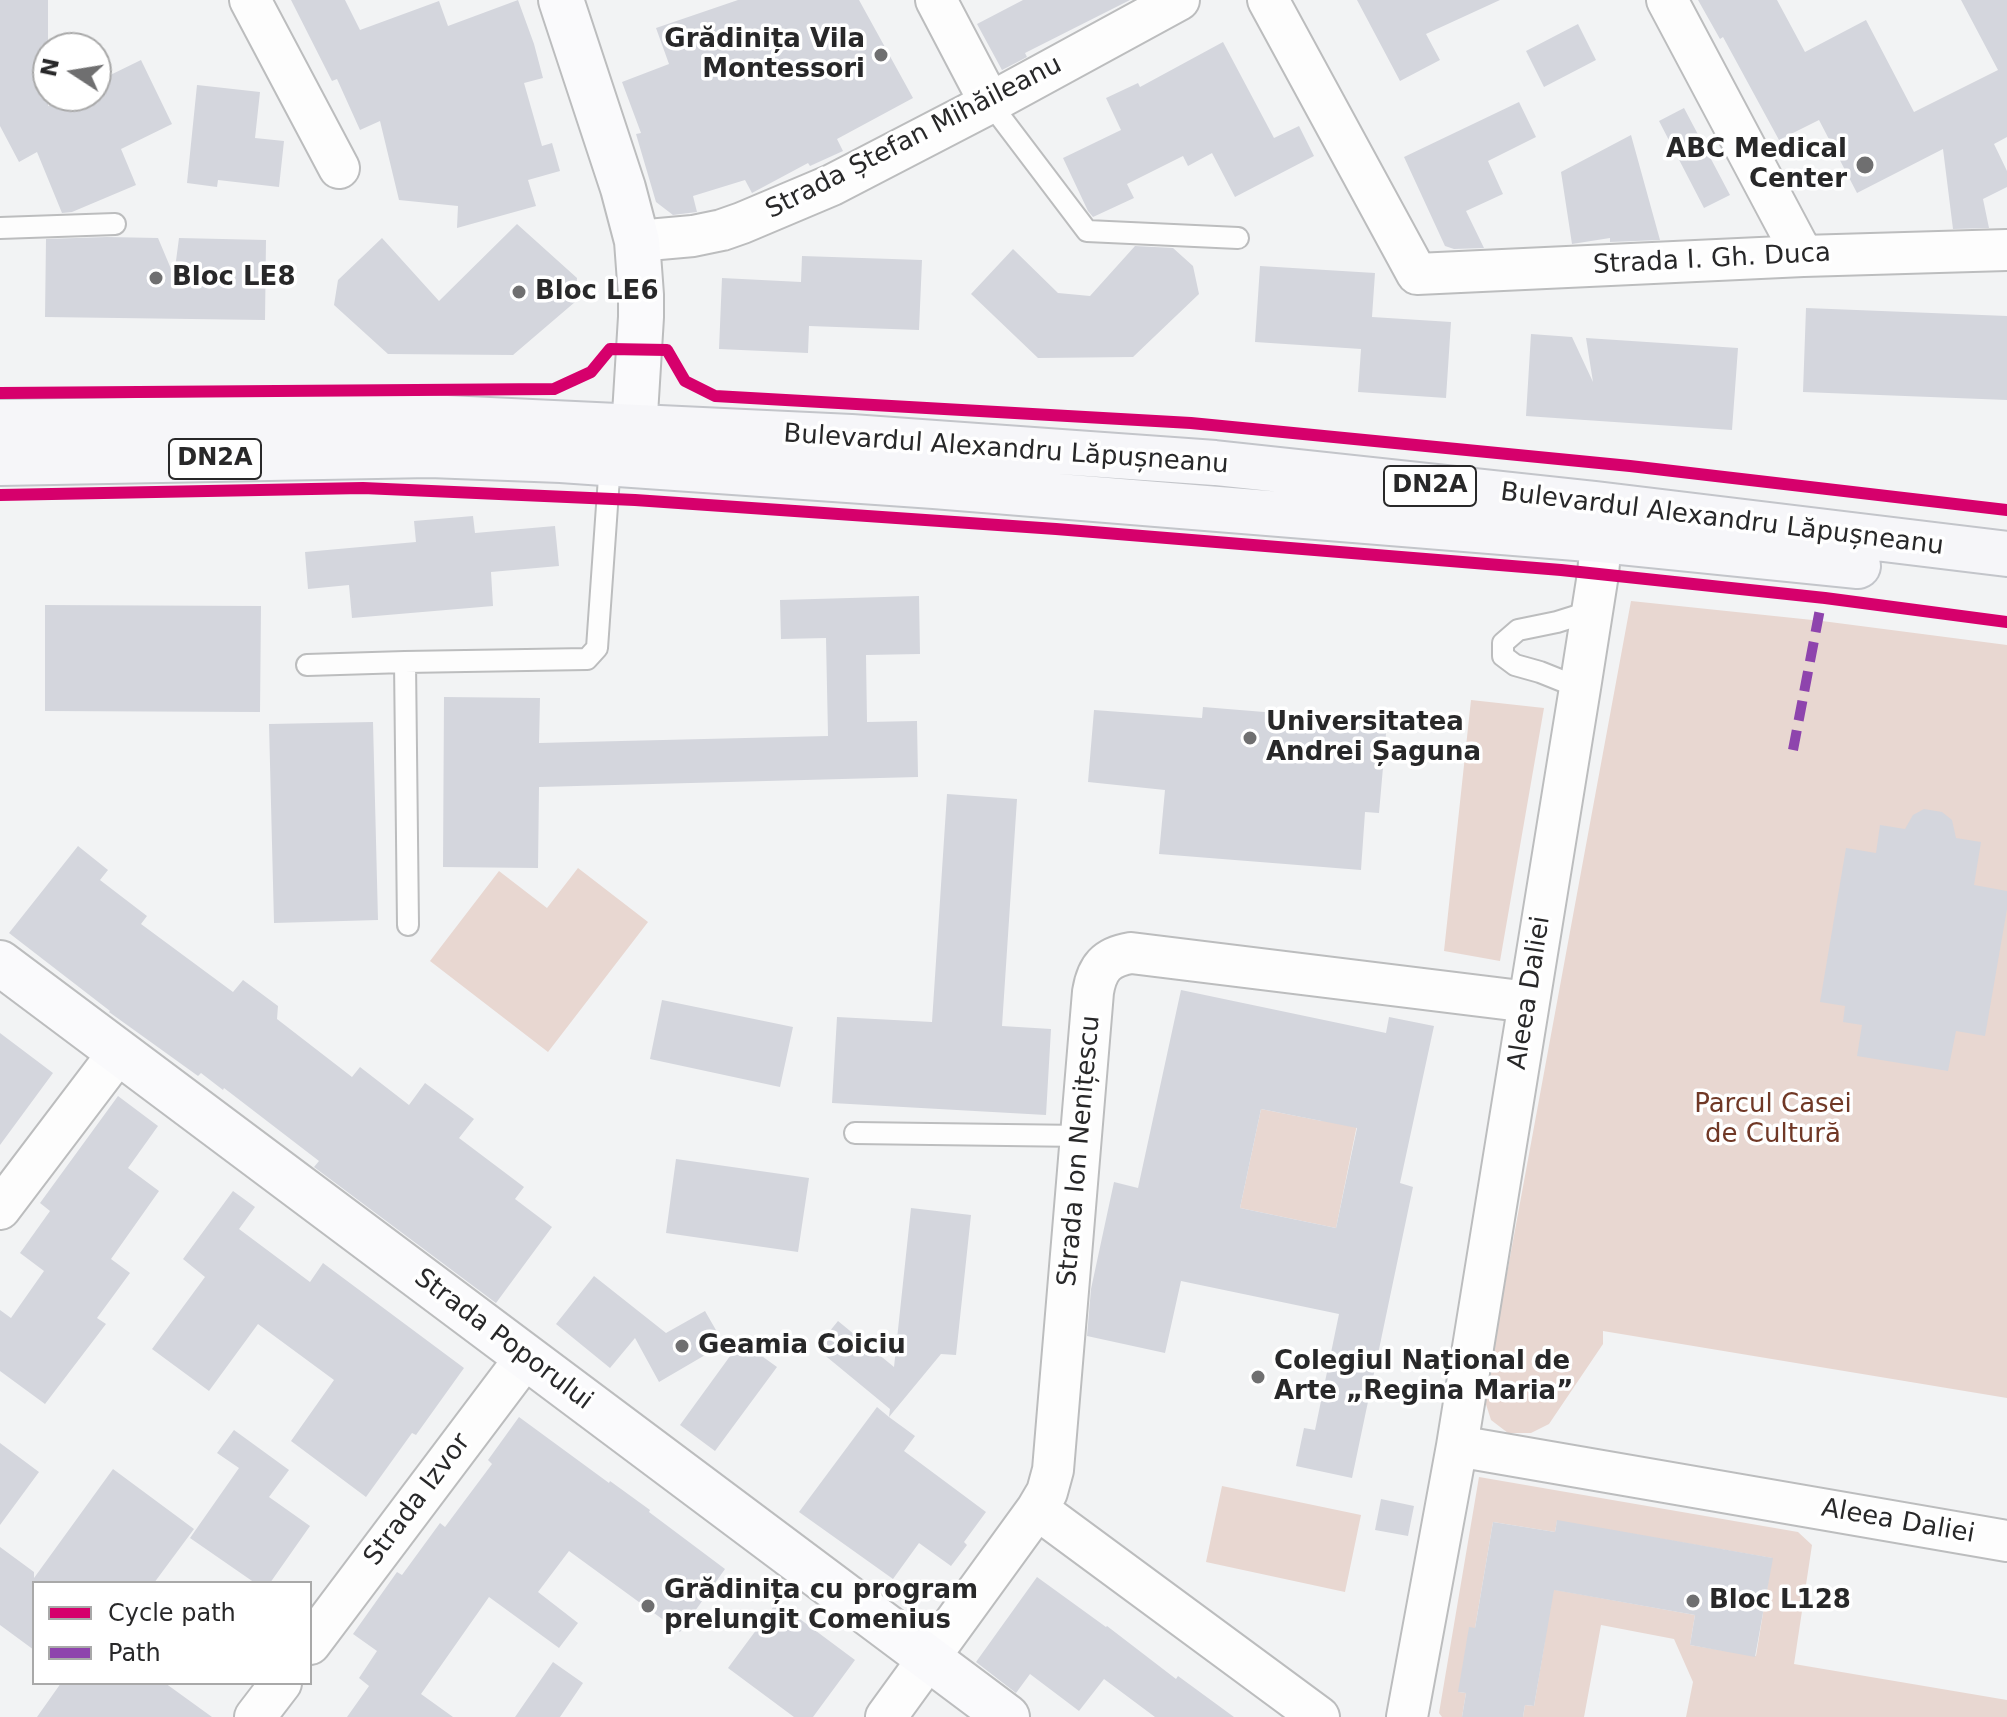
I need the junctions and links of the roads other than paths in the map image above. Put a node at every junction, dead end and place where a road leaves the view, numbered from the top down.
1 (250, 0) edge
2 (561, 0) edge
3 (936, 0) edge
4 (1179, 0) edge
5 (1268, 0) edge
6 (1667, 0) edge
7 (990, 103) junction
8 (339, 168) dead end
9 (115, 224) dead end
10 (0, 228) edge
11 (1238, 238) dead end
12 (637, 241) junction
13 (2007, 250) edge
14 (1803, 256) junction
15 (0, 422) edge
16 (626, 452) junction
17 (0, 463) edge
18 (1601, 540) junction
19 (2007, 554) edge
20 (2007, 585) edge
21 (1592, 611) junction
22 (405, 662) junction
23 (307, 665) dead end
24 (1580, 688) junction
25 (408, 925) dead end
26 (0, 963) edge
27 (1529, 1002) junction
28 (119, 1052) junction
29 (855, 1133) dead end
30 (1082, 1136) junction
31 (0, 1209) edge
32 (526, 1357) junction
33 (1457, 1446) junction
34 (1037, 1509) junction
35 (2007, 1541) edge
36 (312, 1641) edge
37 (929, 1659) junction
38 (279, 1685) edge
39 (255, 1717) edge
40 (886, 1717) edge
41 (1007, 1717) edge
42 (1319, 1717) edge
43 (1407, 1717) edge

1 - 8 street
2 - 12 street
3 - 7 street
4 - 7 street, Strada Ștefan Mihăileanu
5 - 14 street, Strada I. Gh. Duca
6 - 14 street
7 - 11 lane
7 - 12 street, Strada Ștefan Mihăileanu
9 - 10 lane
12 - 16 street
13 - 14 street, Strada I. Gh. Duca
15 - 16 main road, Bulevardul Alexandru Lăpușneanu / DN2A
16 - 17 main road, Bulevardul Alexandru Lăpușneanu / DN2A
16 - 18 main road, Bulevardul Alexandru Lăpușneanu / DN2A
16 - 19 main road, Bulevardul Alexandru Lăpușneanu / DN2A
16 - 22 lane
18 - 20 main road, Bulevardul Alexandru Lăpușneanu / DN2A
18 - 21 street, Aleea Daliei
21 - 24 street, Aleea Daliei
21 - 24 lane
22 - 23 lane
22 - 25 lane
24 - 27 street, Aleea Daliei
26 - 28 street, Strada Poporului
27 - 30 street, Strada Ion Nenițescu
27 - 33 street, Aleea Daliei
28 - 31 street
28 - 32 street, Strada Poporului
29 - 30 lane
30 - 34 street, Strada Ion Nenițescu
32 - 36 street, Strada Izvor
32 - 37 street, Strada Poporului
33 - 35 street, Aleea Daliei
33 - 43 street, Aleea Daliei
34 - 37 street, Strada Ion Nenițescu
34 - 42 street
37 - 40 street, Strada Ion Nenițescu
37 - 41 street, Strada Poporului
38 - 39 street

